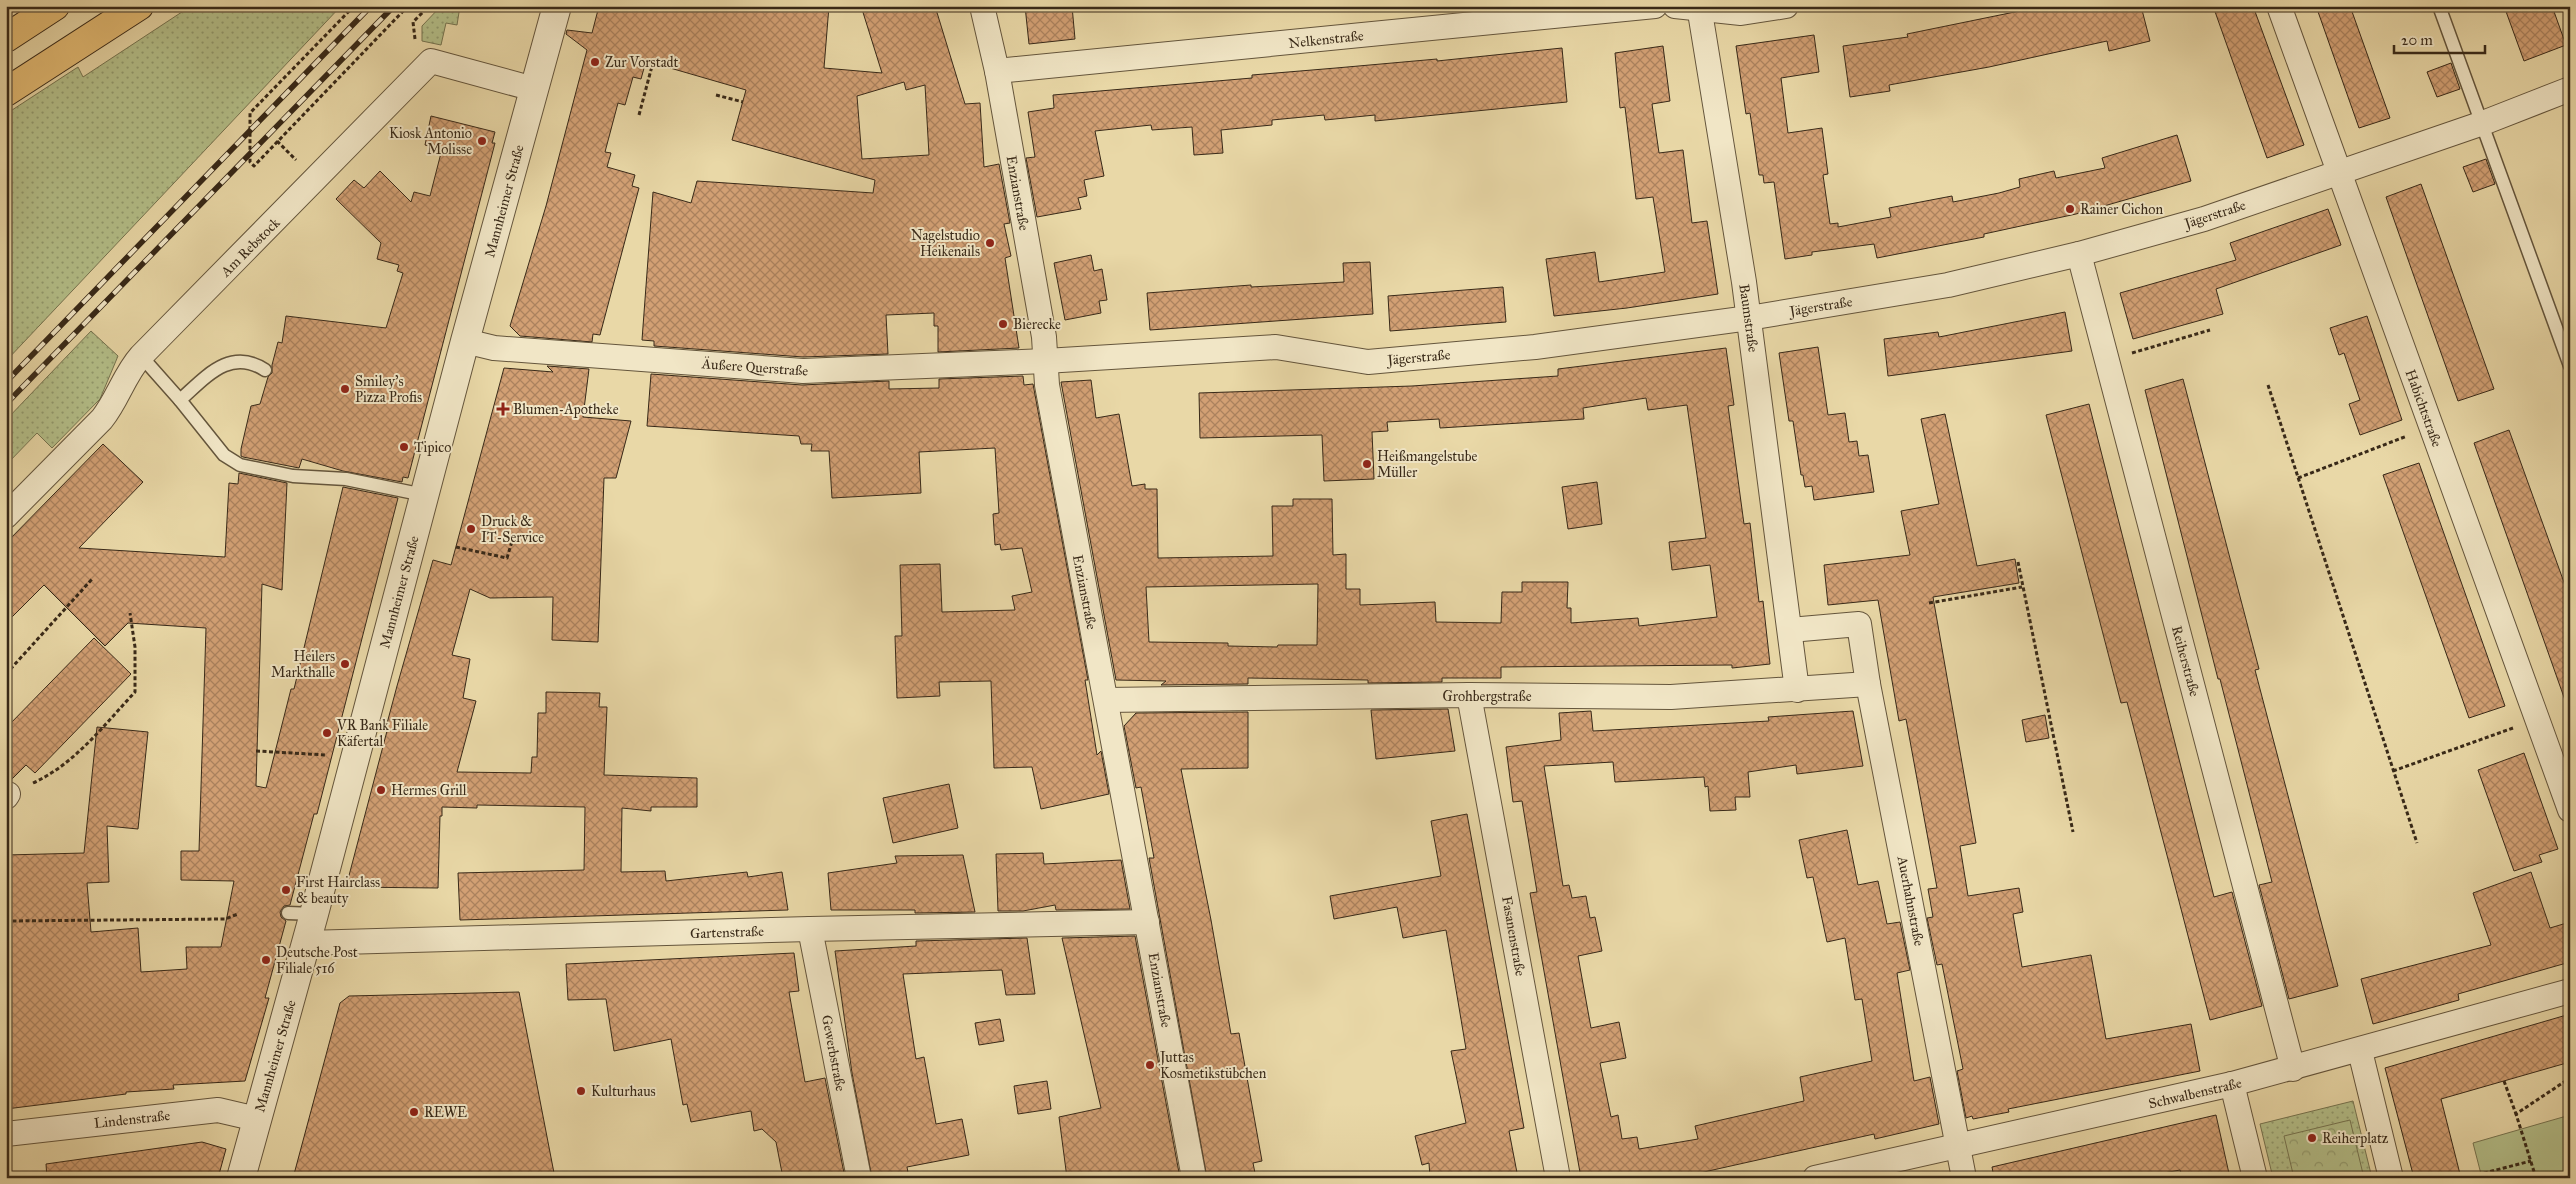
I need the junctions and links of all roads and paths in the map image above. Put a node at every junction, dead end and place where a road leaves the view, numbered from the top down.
1 (55, 6) edge
2 (138, 6) edge
3 (354, 6) edge
4 (408, 6) edge
5 (557, 6) edge
6 (982, 6) edge
7 (1655, 6) edge
8 (1676, 6) edge
9 (1786, 6) edge
10 (2279, 6) edge
11 (2439, 6) edge
12 (1699, 8) edge
13 (6, 38) edge
14 (645, 64) dead end
15 (997, 71) junction
16 (534, 89) junction
17 (2570, 89) edge
18 (6, 92) edge
19 (716, 95) dead end
20 (743, 102) dead end
21 (638, 115) dead end
22 (2483, 123) junction
23 (2338, 172) junction
24 (2079, 254) junction
25 (1749, 318) junction
26 (2210, 330) dead end
27 (465, 341) junction
28 (141, 356) junction
29 (1045, 361) junction
30 (2107, 361) junction
31 (2570, 366) edge
32 (265, 370) dead end
33 (2268, 385) dead end
34 (180, 400) junction
35 (2431, 427) junction
36 (2298, 478) junction
37 (424, 495) junction
38 (6, 516) edge
39 (508, 537) dead end
40 (456, 547) dead end
41 (2018, 562) dead end
42 (93, 578) dead end
43 (2022, 587) junction
44 (1929, 603) dead end
45 (130, 613) dead end
46 (1790, 630) junction
47 (6, 674) edge
48 (1868, 684) junction
49 (1797, 690) junction
50 (1469, 695) junction
51 (1106, 700) junction
52 (2537, 720) junction
53 (256, 751) dead end
54 (297, 753) dead end
55 (2393, 771) junction
56 (7, 795) edge
57 (2570, 810) edge
58 (2073, 832) dead end
59 (2417, 843) dead end
60 (238, 914) dead end
61 (6, 921) edge
62 (1147, 922) junction
63 (810, 928) junction
64 (306, 943) junction
65 (2570, 991) edge
66 (2360, 1051) junction
67 (2294, 1069) junction
68 (2570, 1078) edge
69 (2504, 1081) dead end
70 (2232, 1084) junction
71 (2516, 1114) junction
72 (257, 1119) junction
73 (6, 1134) edge
74 (1959, 1147) junction
75 (2530, 1161) junction
76 (241, 1178) edge
77 (859, 1178) edge
78 (1194, 1178) edge
79 (1558, 1178) edge
80 (1815, 1178) edge
81 (1964, 1178) edge
82 (2255, 1178) edge
83 (2391, 1178) edge
84 (2465, 1178) edge
85 (2536, 1178) edge

1 - 13 main road
2 - 18 main road
3 - 4 path
5 - 16 street, Mannheimer Straße
6 - 15 street, Enzianstraße
7 - 15 street, Nelkenstraße
8 - 12 street
9 - 12 street
10 - 23 street, Habichtstraße
11 - 22 lane
12 - 25 street, Baumstraße
14 - 21 path
15 - 29 street, Enzianstraße
16 - 27 street, Mannheimer Straße
16 - 28 street, Am Rebstock
17 - 22 street, Jägerstraße
19 - 20 path
22 - 23 street, Jägerstraße
22 - 31 lane
23 - 24 street, Jägerstraße
23 - 35 street, Habichtstraße
24 - 25 street, Jägerstraße
24 - 30 street, Reiherstraße
25 - 29 street, Jägerstraße
25 - 46 street, Baumstraße
26 - 30 path
27 - 29 street, Äußere Querstraße
27 - 37 street, Mannheimer Straße
28 - 34 lane
28 - 38 street, Am Rebstock
29 - 51 street, Enzianstraße
30 - 67 street, Reiherstraße
32 - 34 lane
33 - 36 path
34 - 37 lane
35 - 36 path
35 - 52 street, Habichtstraße
36 - 55 path
37 - 64 street, Mannheimer Straße
39 - 40 path
41 - 43 path
42 - 47 path
43 - 44 path
43 - 58 path
45 - 56 path
46 - 48 street, Auerhahnstraße
46 - 49 street, Baumstraße
48 - 49 street, Grohbergstraße
48 - 74 street, Auerhahnstraße
49 - 50 street, Grohbergstraße
50 - 51 street, Grohbergstraße
50 - 79 street, Fasanenstraße
51 - 62 street, Enzianstraße
52 - 55 path
52 - 57 street, Habichtstraße
53 - 54 path
55 - 59 path
60 - 61 path
62 - 63 street, Gartenstraße
62 - 78 street, Enzianstraße
63 - 64 street, Gartenstraße
63 - 77 street, Gewerbstraße
64 - 72 street, Mannheimer Straße
65 - 66 street, Schwalbenstraße
66 - 67 street, Schwalbenstraße
66 - 83 street
67 - 70 street, Schwalbenstraße
68 - 71 path
69 - 71 path
70 - 74 street, Schwalbenstraße
70 - 82 street
71 - 75 path
72 - 73 street, Lindenstraße
72 - 76 street, Mannheimer Straße
74 - 80 street, Schwalbenstraße
74 - 81 street, Auerhahnstraße
75 - 84 path
75 - 85 path

